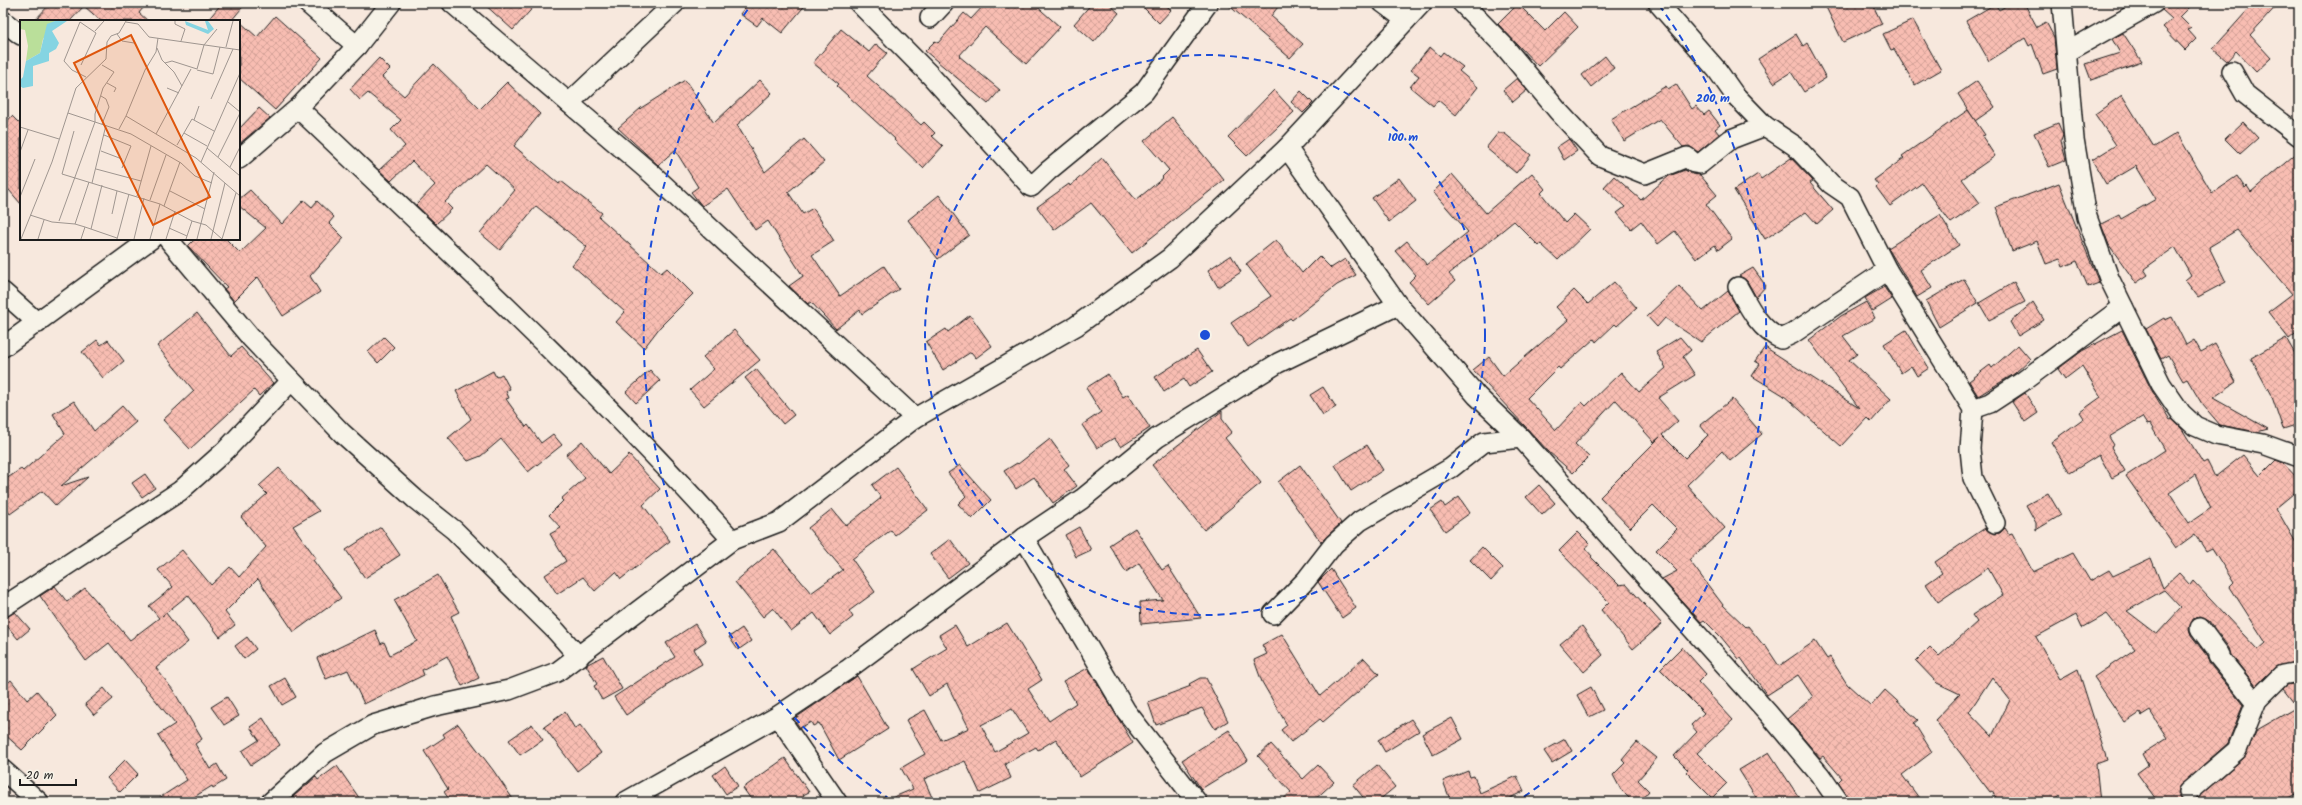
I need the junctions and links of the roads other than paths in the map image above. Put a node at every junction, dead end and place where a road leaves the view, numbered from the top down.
1 (307, 3) edge
2 (391, 3) edge
3 (452, 3) edge
4 (675, 3) edge
5 (859, 3) edge
6 (944, 3) edge
7 (1208, 3) edge
8 (1383, 3) edge
9 (1422, 3) edge
10 (1462, 3) edge
11 (1658, 3) edge
12 (2062, 3) edge
13 (2154, 3) edge
14 (930, 18) dead end
15 (3, 20) edge
16 (1406, 20) junction
17 (20, 34) edge
18 (357, 46) junction
19 (2067, 52) junction
20 (2232, 71) dead end
21 (569, 103) junction
22 (298, 108) junction
23 (1765, 126) junction
24 (2299, 136) edge
25 (1288, 148) junction
26 (240, 158) edge
27 (150, 240) edge
28 (169, 240) edge
29 (1887, 270) junction
30 (1738, 287) dead end
31 (3, 292) edge
32 (1398, 305) junction
33 (2123, 307) junction
34 (38, 323) junction
35 (3, 348) edge
36 (291, 381) junction
37 (1973, 409) junction
38 (915, 418) junction
39 (1521, 438) junction
40 (2299, 457) edge
41 (1995, 523) dead end
42 (1024, 538) junction
43 (732, 540) junction
44 (3, 607) edge
45 (1273, 614) dead end
46 (2200, 628) dead end
47 (579, 657) junction
48 (2299, 672) edge
49 (2257, 700) junction
50 (778, 716) junction
51 (3, 770) edge
52 (2188, 792) dead end
53 (39, 802) edge
54 (271, 802) edge
55 (625, 802) edge
56 (837, 802) edge
57 (1197, 802) edge
58 (1839, 802) edge

1 - 18 street
2 - 18 street
3 - 21 street
4 - 21 street
5 - 7 street
6 - 14 street
8 - 16 street
9 - 16 street
10 - 23 street
11 - 23 street
12 - 19 street
13 - 19 street
15 - 17 street
16 - 25 street
18 - 22 street
19 - 33 street
20 - 24 street
21 - 38 street
22 - 26 street
22 - 43 street
23 - 29 street
25 - 32 street
25 - 38 street
27 - 34 street
28 - 36 street
29 - 30 street
29 - 37 street
31 - 34 street
32 - 39 street
32 - 42 street
33 - 37 street
33 - 40 street
34 - 35 street
36 - 44 street
36 - 47 street
37 - 41 street
38 - 43 street
39 - 45 street
39 - 58 street
42 - 50 street
42 - 57 street
43 - 47 street
46 - 49 street
47 - 54 street
48 - 49 street
49 - 52 street
50 - 55 street
50 - 56 street
51 - 53 street

